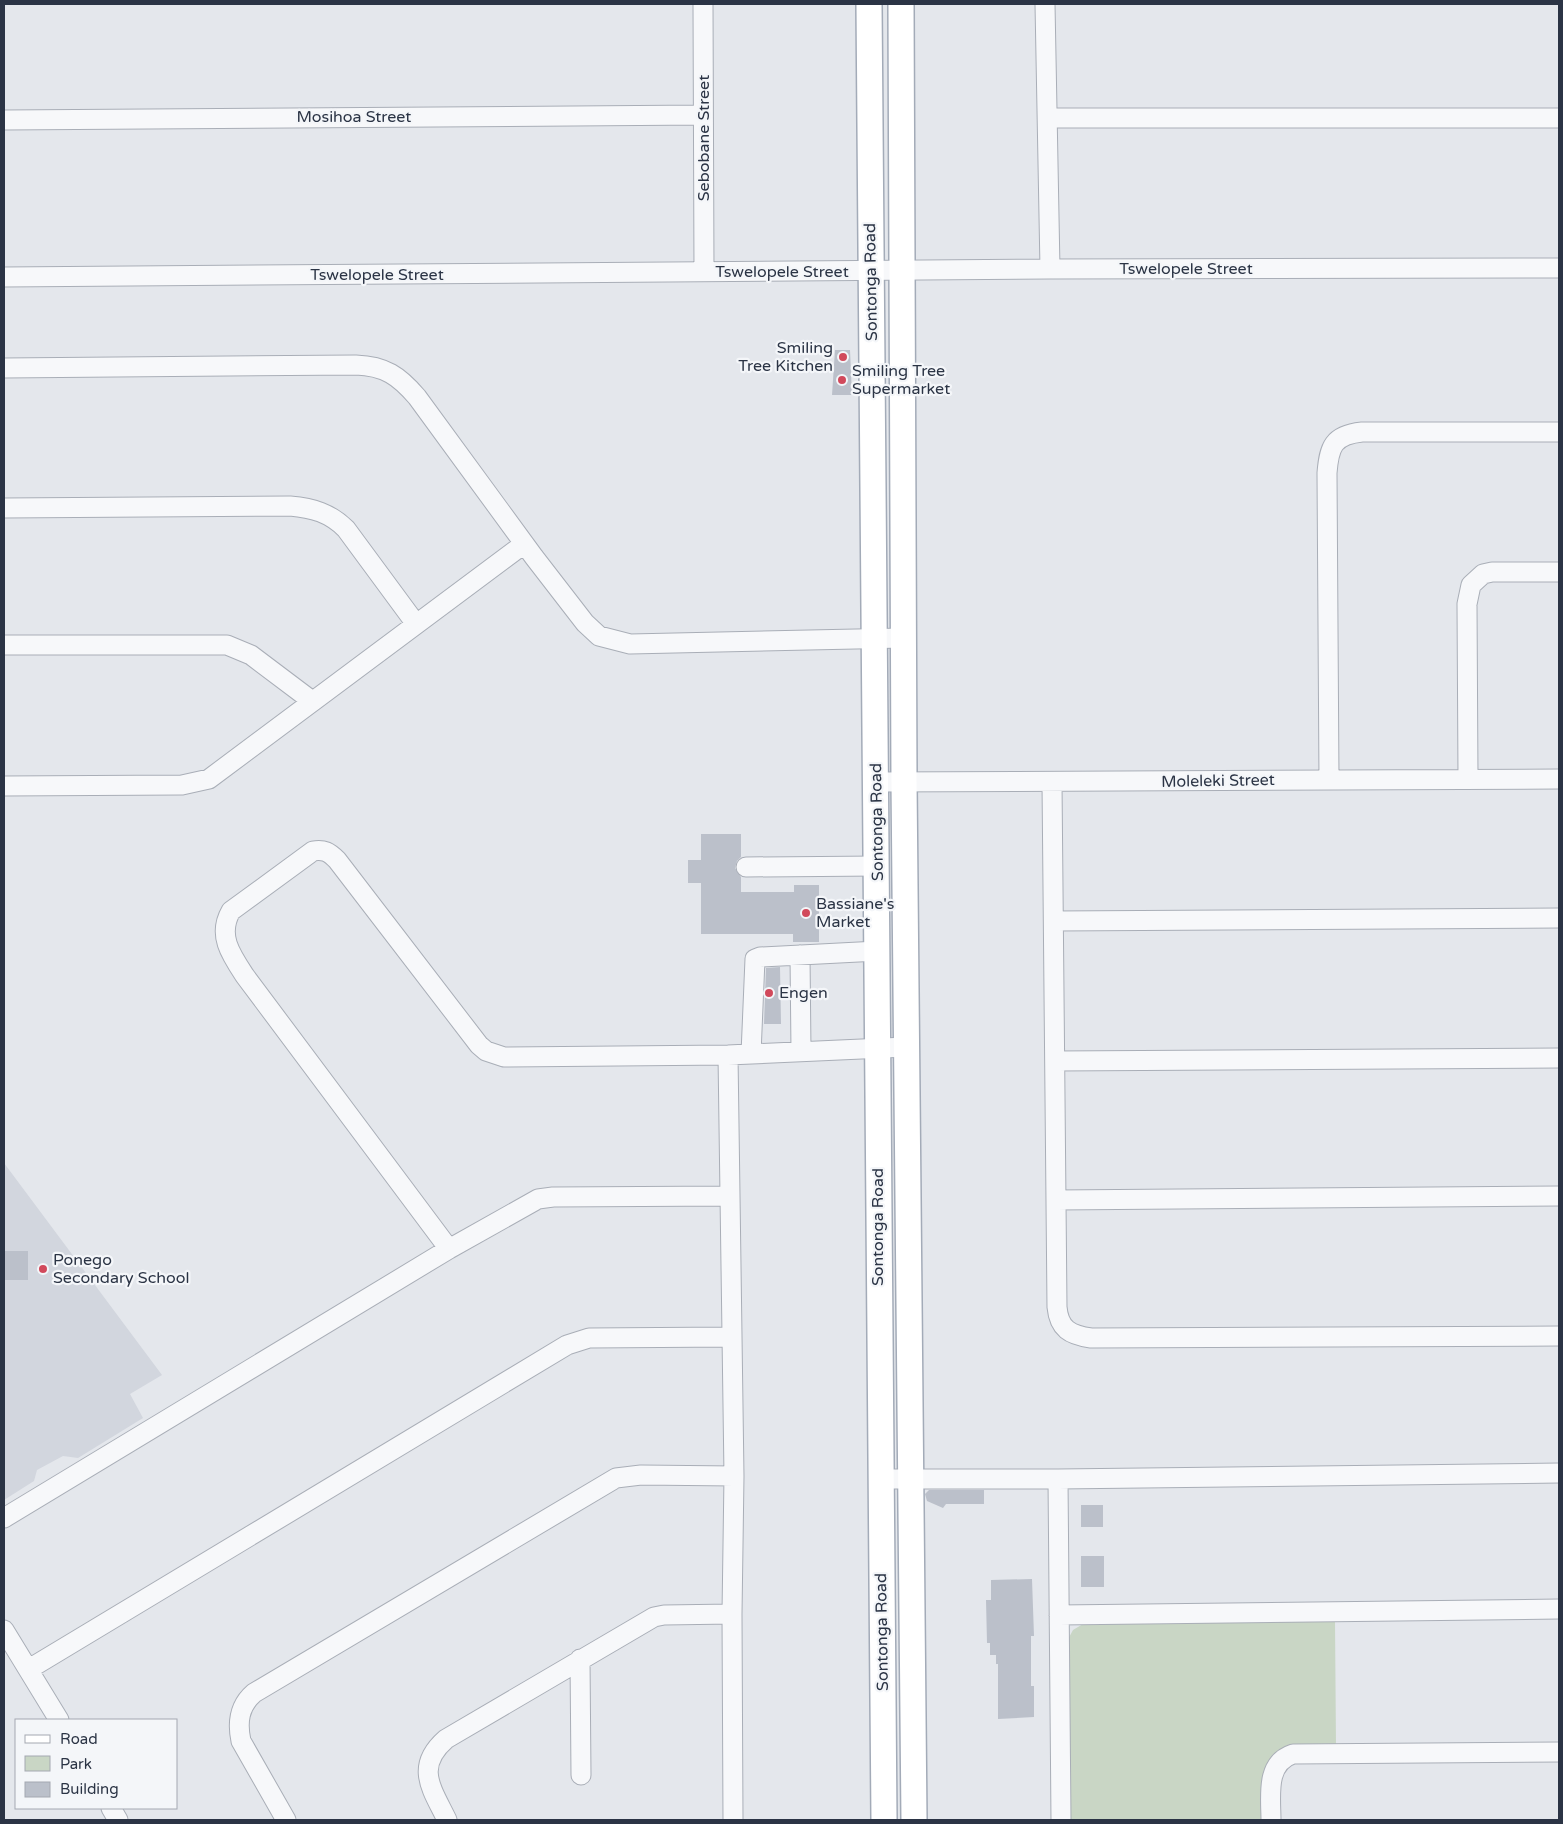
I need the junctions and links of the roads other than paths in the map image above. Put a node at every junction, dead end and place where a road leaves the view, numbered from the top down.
1 (703, 4) edge
2 (869, 4) edge
3 (901, 4) edge
4 (1045, 4) edge
5 (704, 115) junction
6 (1048, 118) junction
7 (1559, 118) edge
8 (4, 120) edge
9 (1559, 268) edge
10 (1050, 269) junction
11 (901, 271) junction
12 (704, 272) junction
13 (872, 272) junction
14 (4, 277) edge
15 (4, 368) edge
16 (1559, 432) edge
17 (4, 508) edge
18 (524, 544) junction
19 (1559, 572) edge
20 (416, 624) junction
21 (874, 638) junction
22 (902, 638) junction
23 (4, 645) edge
24 (312, 700) junction
25 (1468, 778) junction
26 (1559, 778) edge
27 (1329, 780) junction
28 (877, 782) junction
29 (904, 782) junction
30 (1052, 783) junction
31 (4, 786) edge
32 (878, 866) junction
33 (746, 867) dead end
34 (1559, 918) edge
35 (1054, 921) junction
36 (878, 951) junction
37 (800, 955) junction
38 (906, 1047) junction
39 (877, 1048) junction
40 (801, 1051) junction
41 (751, 1054) junction
42 (728, 1055) junction
43 (1559, 1058) edge
44 (1055, 1061) junction
45 (729, 1196) junction
46 (1559, 1196) edge
47 (1056, 1200) junction
48 (449, 1249) junction
49 (1559, 1336) edge
50 (730, 1338) junction
51 (1559, 1473) edge
52 (734, 1476) junction
53 (912, 1478) junction
54 (880, 1479) junction
55 (1058, 1479) junction
56 (4, 1518) edge
57 (1559, 1609) edge
58 (732, 1614) junction
59 (1059, 1615) junction
60 (4, 1630) edge
61 (580, 1659) junction
62 (29, 1669) junction
63 (58, 1719) edge
64 (1559, 1752) edge
65 (581, 1775) dead end
66 (112, 1809) edge
67 (118, 1820) edge
68 (286, 1820) edge
69 (447, 1820) edge
70 (733, 1820) edge
71 (884, 1820) edge
72 (914, 1820) edge
73 (1061, 1820) edge
74 (1271, 1820) edge

1 - 5 street, Sebobane Street
2 - 13 main road, Sontonga Road
3 - 11 main road, Sontonga Road
4 - 6 street
5 - 8 street, Mosihoa Street
5 - 12 street, Sebobane Street
6 - 7 street
6 - 10 street
9 - 10 street, Tswelopele Street
10 - 11 street, Tswelopele Street
11 - 13 street, Tswelopele Street
11 - 22 main road, Sontonga Road
12 - 13 street, Tswelopele Street
12 - 14 street, Tswelopele Street
13 - 21 main road, Sontonga Road
15 - 18 street
16 - 27 street
17 - 20 street
18 - 20 street
18 - 21 street
19 - 25 street
20 - 24 street
21 - 22 street
21 - 28 main road, Sontonga Road
22 - 29 main road, Sontonga Road
23 - 24 street
24 - 31 street
25 - 26 street, Moleleki Street
25 - 27 street, Moleleki Street
27 - 30 street, Moleleki Street
28 - 29 street, Moleleki Street
28 - 32 main road, Sontonga Road
29 - 30 street, Moleleki Street
29 - 38 main road, Sontonga Road
30 - 35 street
32 - 33 street
32 - 36 main road, Sontonga Road
34 - 35 street
35 - 44 street
36 - 37 street
36 - 39 main road, Sontonga Road
37 - 40 street
37 - 41 street
38 - 39 street
38 - 53 main road, Sontonga Road
39 - 40 street
39 - 54 main road, Sontonga Road
40 - 41 street
41 - 42 street
42 - 45 street
42 - 48 street
43 - 44 street
44 - 47 street
45 - 48 street
45 - 50 street
46 - 47 street
47 - 49 street
48 - 56 street
50 - 52 street
50 - 62 street
51 - 55 street
52 - 58 street
52 - 68 street
53 - 54 street
53 - 55 street
53 - 72 main road, Sontonga Road
54 - 71 main road, Sontonga Road
55 - 59 street
57 - 59 street
58 - 61 street
58 - 70 street
59 - 73 street
60 - 62 street
61 - 65 street
61 - 69 street
62 - 63 street
64 - 74 street
66 - 67 street

